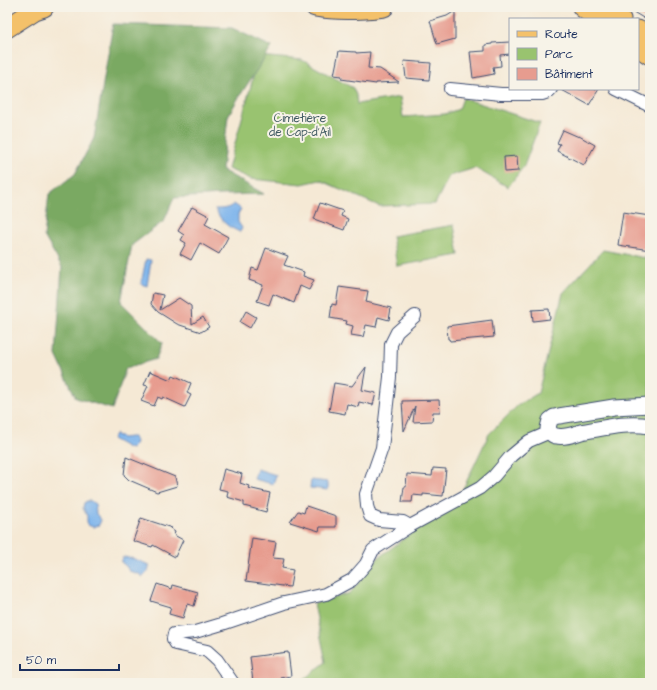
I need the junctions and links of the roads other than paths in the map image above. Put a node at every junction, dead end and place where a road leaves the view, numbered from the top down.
1 (44, 7) edge
2 (315, 7) edge
3 (384, 7) edge
4 (582, 7) edge
5 (601, 7) edge
6 (596, 18) edge
7 (619, 18) edge
8 (7, 28) edge
9 (639, 31) edge
10 (650, 38) edge
11 (639, 48) edge
12 (650, 55) edge
13 (450, 89) dead end
14 (550, 90) edge
15 (618, 90) edge
16 (650, 106) edge
17 (415, 316) dead end
18 (650, 405) edge
19 (650, 426) edge
20 (550, 432) junction
21 (410, 526) junction
22 (233, 683) edge

1 - 8 main road
2 - 3 main road
4 - 6 main road
5 - 7 main road
9 - 10 main road
11 - 12 main road
13 - 14 street
15 - 16 street
17 - 21 street
18 - 20 street
19 - 20 street
20 - 21 street
21 - 22 street

